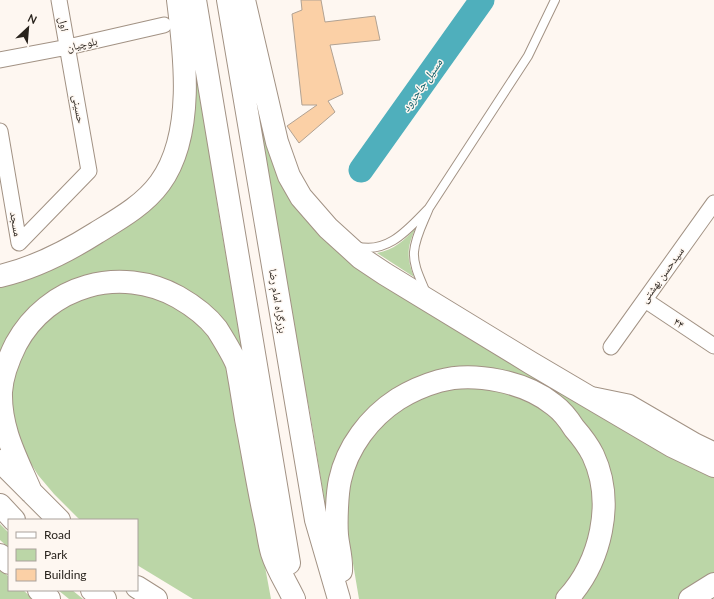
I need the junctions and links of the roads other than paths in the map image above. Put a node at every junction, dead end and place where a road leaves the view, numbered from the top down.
1 (59, 0) edge
2 (178, 0) edge
3 (195, 0) edge
4 (228, 0) edge
5 (244, 0) edge
6 (555, 0) edge
7 (164, 25) dead end
8 (68, 48) junction
9 (0, 60) edge
10 (0, 131) edge
11 (89, 171) joint
12 (429, 208) junction
13 (712, 212) edge
14 (344, 243) junction
15 (0, 276) edge
16 (645, 300) junction
17 (430, 301) junction
18 (714, 346) edge
19 (611, 347) dead end
20 (588, 397) junction
21 (714, 453) edge
22 (0, 462) edge
23 (714, 466) edge
24 (31, 492) junction
25 (0, 505) edge
26 (13, 519) edge
27 (58, 519) edge
28 (0, 554) edge
29 (8, 562) edge
30 (714, 584) edge
31 (138, 588) edge
32 (40, 591) edge
33 (93, 591) edge
34 (338, 598) edge
35 (49, 599) edge
36 (105, 599) edge
37 (156, 599) edge
38 (295, 599) edge
39 (568, 599) edge
40 (690, 599) edge

1 - 8 street, اول
2 - 15 highway
3 - 38 highway
4 - 34 highway, بزرگراه امام رضا
5 - 14 highway
6 - 12 lane
7 - 8 street, بلوچیان
8 - 9 street, بلوچیان
8 - 11 street, حسینی
10 - 11 street, مسجد
12 - 14 lane
12 - 17 lane
13 - 16 street, سیدحسن بهشتی
14 - 17 highway
16 - 18 street, ۴۴
16 - 19 street, سیدحسن بهشتی
17 - 20 highway
20 - 21 main road
20 - 23 highway
22 - 24 highway
24 - 27 highway
24 - 38 highway
25 - 26 highway
28 - 29 highway
30 - 40 highway
31 - 37 highway
32 - 35 highway
33 - 36 highway
34 - 39 highway

